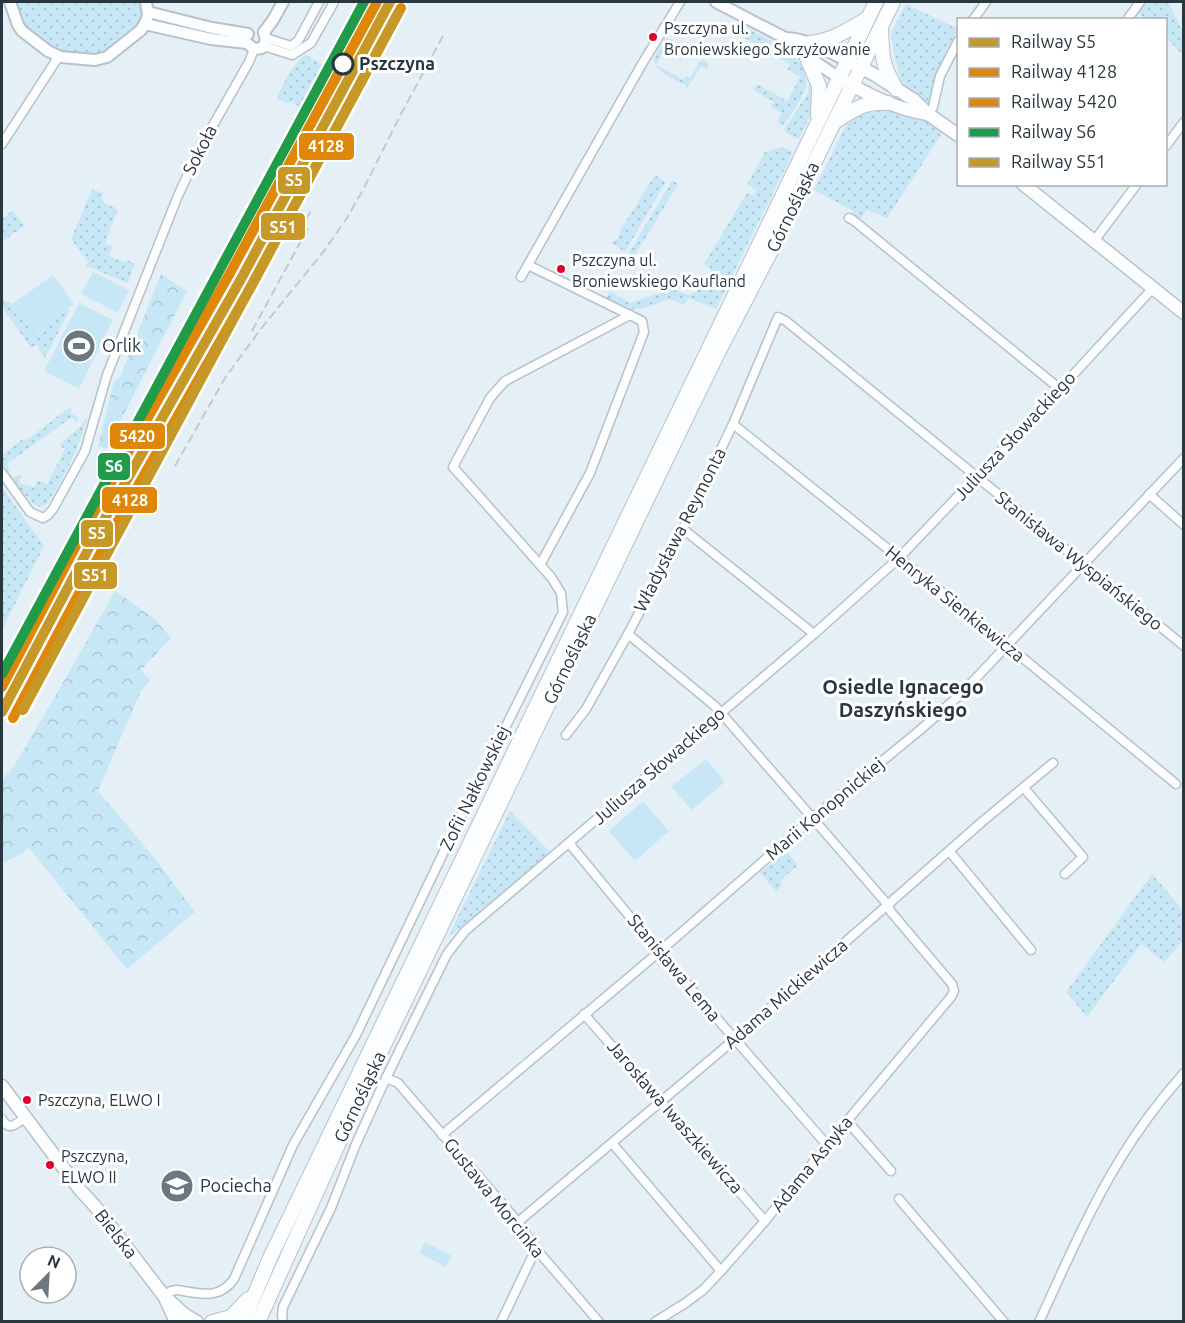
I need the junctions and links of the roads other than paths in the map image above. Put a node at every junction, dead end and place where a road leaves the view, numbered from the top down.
1 (10, 2) edge
2 (283, 2) edge
3 (319, 2) edge
4 (334, 2) edge
5 (680, 2) edge
6 (716, 2) edge
7 (876, 2) edge
8 (893, 2) edge
9 (986, 2) edge
10 (1140, 2) edge
11 (147, 7) edge
12 (868, 18) junction
13 (974, 18) edge
14 (1128, 18) edge
15 (145, 24) junction
16 (881, 26) junction
17 (785, 38) junction
18 (257, 40) junction
19 (810, 43) junction
20 (957, 43) edge
21 (59, 56) junction
22 (807, 58) junction
23 (848, 61) junction
24 (861, 68) junction
25 (839, 78) junction
26 (852, 86) junction
27 (896, 89) junction
28 (888, 103) junction
29 (928, 114) junction
30 (1184, 122) edge
31 (817, 123) junction
32 (835, 123) junction
33 (957, 134) edge
34 (2, 144) edge
35 (1167, 145) edge
36 (1025, 186) edge
37 (1135, 186) edge
38 (849, 218) dead end
39 (1094, 241) junction
40 (528, 265) junction
41 (521, 277) dead end
42 (1153, 288) junction
43 (1184, 313) edge
44 (630, 315) junction
45 (778, 317) joint
46 (1060, 389) junction
47 (733, 424) junction
48 (1184, 458) edge
49 (2, 473) edge
50 (977, 477) junction
51 (1149, 494) junction
52 (1184, 525) edge
53 (682, 529) junction
54 (899, 558) junction
55 (1083, 564) junction
56 (540, 565) junction
57 (628, 634) junction
58 (814, 634) junction
59 (1006, 645) junction
60 (1184, 646) edge
61 (721, 712) junction
62 (566, 735) dead end
63 (1053, 763) dead end
64 (1176, 784) dead end
65 (1024, 788) junction
66 (813, 818) junction
67 (569, 843) junction
68 (950, 852) junction
69 (1065, 874) dead end
70 (888, 905) junction
71 (1031, 950) dead end
72 (659, 952) junction
73 (389, 965) junction
74 (406, 974) junction
75 (585, 1014) junction
76 (735, 1039) junction
77 (1184, 1073) edge
78 (386, 1078) junction
79 (2, 1086) edge
80 (661, 1101) junction
81 (26, 1117) junction
82 (2, 1119) edge
83 (847, 1120) junction
84 (442, 1135) junction
85 (612, 1143) junction
86 (827, 1145) junction
87 (891, 1171) dead end
88 (899, 1199) dead end
89 (765, 1221) junction
90 (518, 1222) junction
91 (537, 1250) junction
92 (721, 1271) junction
93 (254, 1293) junction
94 (164, 1296) junction
95 (176, 1322) edge
96 (196, 1322) edge
97 (212, 1322) edge
98 (243, 1322) edge
99 (258, 1322) edge
100 (283, 1322) edge
101 (501, 1322) edge
102 (599, 1322) edge
103 (655, 1322) edge
104 (1004, 1322) edge
105 (1039, 1322) edge

1 - 21 street
2 - 18 street, Sokoła
3 - 18 street
4 - 18 street
5 - 40 street
6 - 17 street
7 - 12 main road, Górnośląska
8 - 16 main road, Górnośląska
9 - 13 street
10 - 14 street
11 - 15 street
11 - 18 street
12 - 19 main road
12 - 23 main road, Górnośląska
15 - 18 street
15 - 21 street
16 - 24 main road, Górnośląska
16 - 27 main road
17 - 19 street
17 - 22 street
18 - 49 street, Sokoła
19 - 23 street
20 - 29 street
21 - 34 street
22 - 25 street
22 - 31 main road
23 - 24 main road
23 - 25 main road, Górnośląska
24 - 26 main road, Górnośląska
24 - 27 main road
25 - 26 main road
25 - 31 main road, Górnośląska
26 - 28 main road
26 - 32 main road, Górnośląska
27 - 29 main road
28 - 29 main road
28 - 32 main road
29 - 33 main road
30 - 35 street
31 - 74 main road, Górnośląska
32 - 99 main road, Górnośląska
36 - 39 main road
37 - 39 street
38 - 46 street
39 - 42 main road
40 - 41 street
40 - 44 street
42 - 43 main road
42 - 46 street, Juliusza Słowackiego
44 - 56 street
44 - 56 street, Zofii Nałkowskiej
45 - 47 street, Władysława Reymonta
45 - 50 street, Stanisława Wyspiańskiego
46 - 50 street, Juliusza Słowackiego
47 - 53 street, Władysława Reymonta
47 - 54 street, Henryka Sienkiewicza
48 - 51 street, Marii Konopnickiej
50 - 54 street, Juliusza Słowackiego
50 - 55 street, Stanisława Wyspiańskiego
51 - 52 street
51 - 55 street, Marii Konopnickiej
53 - 57 street, Władysława Reymonta
53 - 58 street
54 - 58 street, Juliusza Słowackiego
54 - 59 street, Henryka Sienkiewicza
55 - 59 street, Marii Konopnickiej
55 - 60 street, Stanisława Wyspiańskiego
56 - 73 street, Zofii Nałkowskiej
57 - 61 street
57 - 62 street, Władysława Reymonta
58 - 61 street, Juliusza Słowackiego
59 - 64 street, Henryka Sienkiewicza
59 - 66 street, Marii Konopnickiej
61 - 66 street
61 - 67 street, Juliusza Słowackiego
63 - 65 street, Adama Mickiewicza
65 - 68 street, Adama Mickiewicza
65 - 69 street
66 - 70 street
66 - 72 street, Marii Konopnickiej
67 - 72 street, Stanisława Lema
67 - 78 street, Juliusza Słowackiego
68 - 70 street, Adama Mickiewicza
68 - 71 street
70 - 76 street, Adama Mickiewicza
70 - 83 street, Adama Asnyka
72 - 75 street, Marii Konopnickiej
72 - 76 street, Stanisława Lema
73 - 74 street
73 - 94 street, Zofii Nałkowskiej
74 - 93 main road, Górnośląska
75 - 80 street, Jarosława Iwaszkiewicza
75 - 84 street, Marii Konopnickiej
76 - 80 street, Adama Mickiewicza
76 - 86 street, Stanisława Lema
77 - 105 street
78 - 84 street, Gustawa Morcinka
78 - 100 street, Juliusza Słowackiego
79 - 81 main road, Bielska
80 - 85 street, Adama Mickiewicza
80 - 89 street, Jarosława Iwaszkiewicza
81 - 82 street
81 - 94 main road, Bielska
83 - 86 street, Adama Asnyka
83 - 87 street
84 - 90 street, Gustawa Morcinka
85 - 90 street, Adama Mickiewicza
85 - 92 street
86 - 89 street, Adama Asnyka
88 - 104 street
89 - 92 street, Adama Asnyka
90 - 91 street, Gustawa Morcinka
91 - 101 street
91 - 102 street, Gustawa Morcinka
92 - 103 street, Adama Asnyka
93 - 97 main road
93 - 98 main road, Górnośląska
94 - 95 main road, Bielska
94 - 96 main road, Bielska

